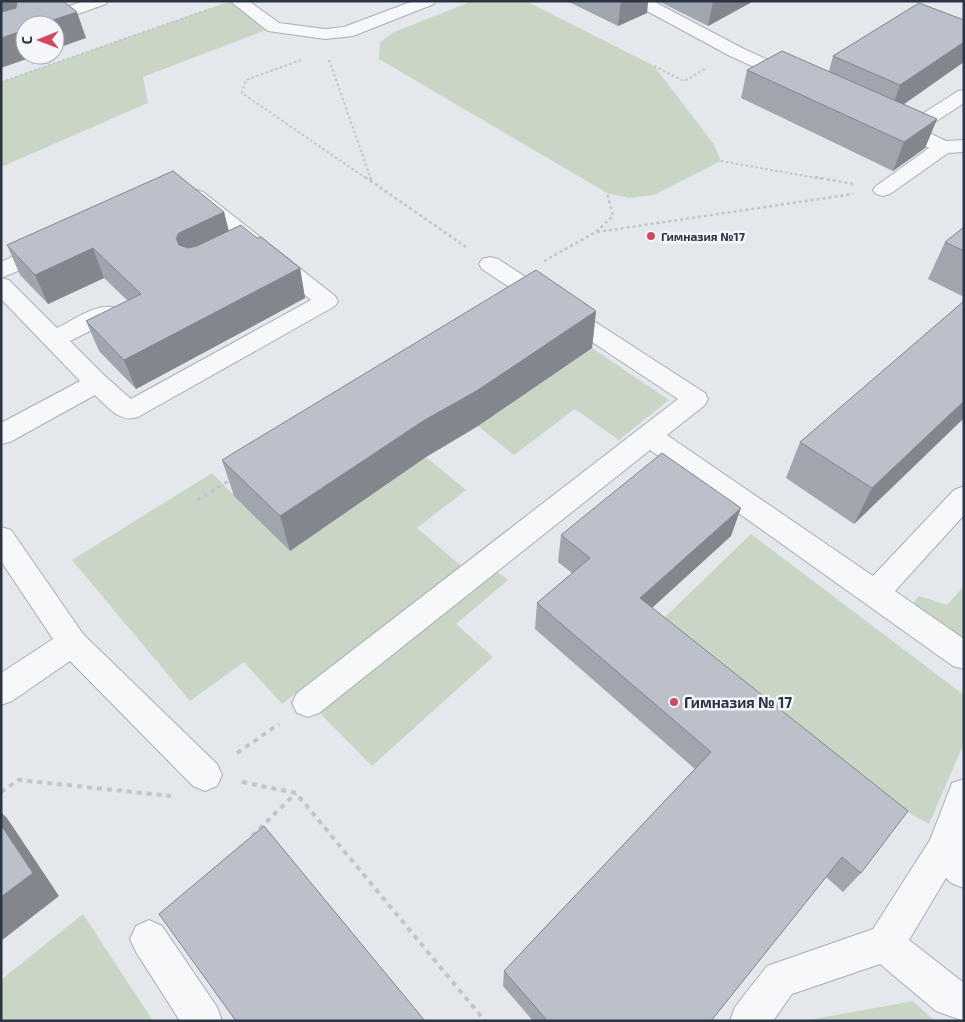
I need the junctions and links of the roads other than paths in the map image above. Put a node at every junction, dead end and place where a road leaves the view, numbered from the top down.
1 (100, 1) edge
2 (238, 1) edge
3 (428, 1) edge
4 (640, 1) edge
5 (59, 15) edge
6 (806, 84) edge
7 (964, 95) edge
8 (883, 119) edge
9 (909, 131) junction
10 (964, 146) edge
11 (943, 147) junction
12 (883, 190) road end
13 (177, 191) edge
14 (71, 239) edge
15 (253, 241) junction
16 (229, 253) edge
17 (490, 264) road end
18 (1, 271) edge
19 (1, 285) edge
20 (108, 313) edge
21 (55, 338) junction
22 (97, 383) junction
23 (1, 435) edge
24 (649, 436) junction
25 (964, 497) edge
26 (1, 538) edge
27 (875, 593) junction
28 (72, 643) junction
29 (964, 656) edge
30 (1, 691) edge
31 (308, 704) road end
32 (205, 775) road end
33 (964, 795) edge
34 (953, 860) edge
35 (150, 939) dead end
36 (885, 944) junction
37 (964, 1002) edge
38 (203, 1021) edge
39 (748, 1021) edge

1 - 5 lane
2 - 3 lane
4 - 6 lane
7 - 9 lane
8 - 9 lane
9 - 11 lane
10 - 11 lane
11 - 12 lane
13 - 15 lane
14 - 18 lane
15 - 16 lane
15 - 22 lane
17 - 24 lane
19 - 21 lane
20 - 21 lane
21 - 22 lane
22 - 23 lane
24 - 27 lane
24 - 31 lane
25 - 27 lane
26 - 28 lane
27 - 29 lane
28 - 30 lane
28 - 32 lane
33 - 34 lane
34 - 36 lane
35 - 38 lane
36 - 37 lane
36 - 39 lane

